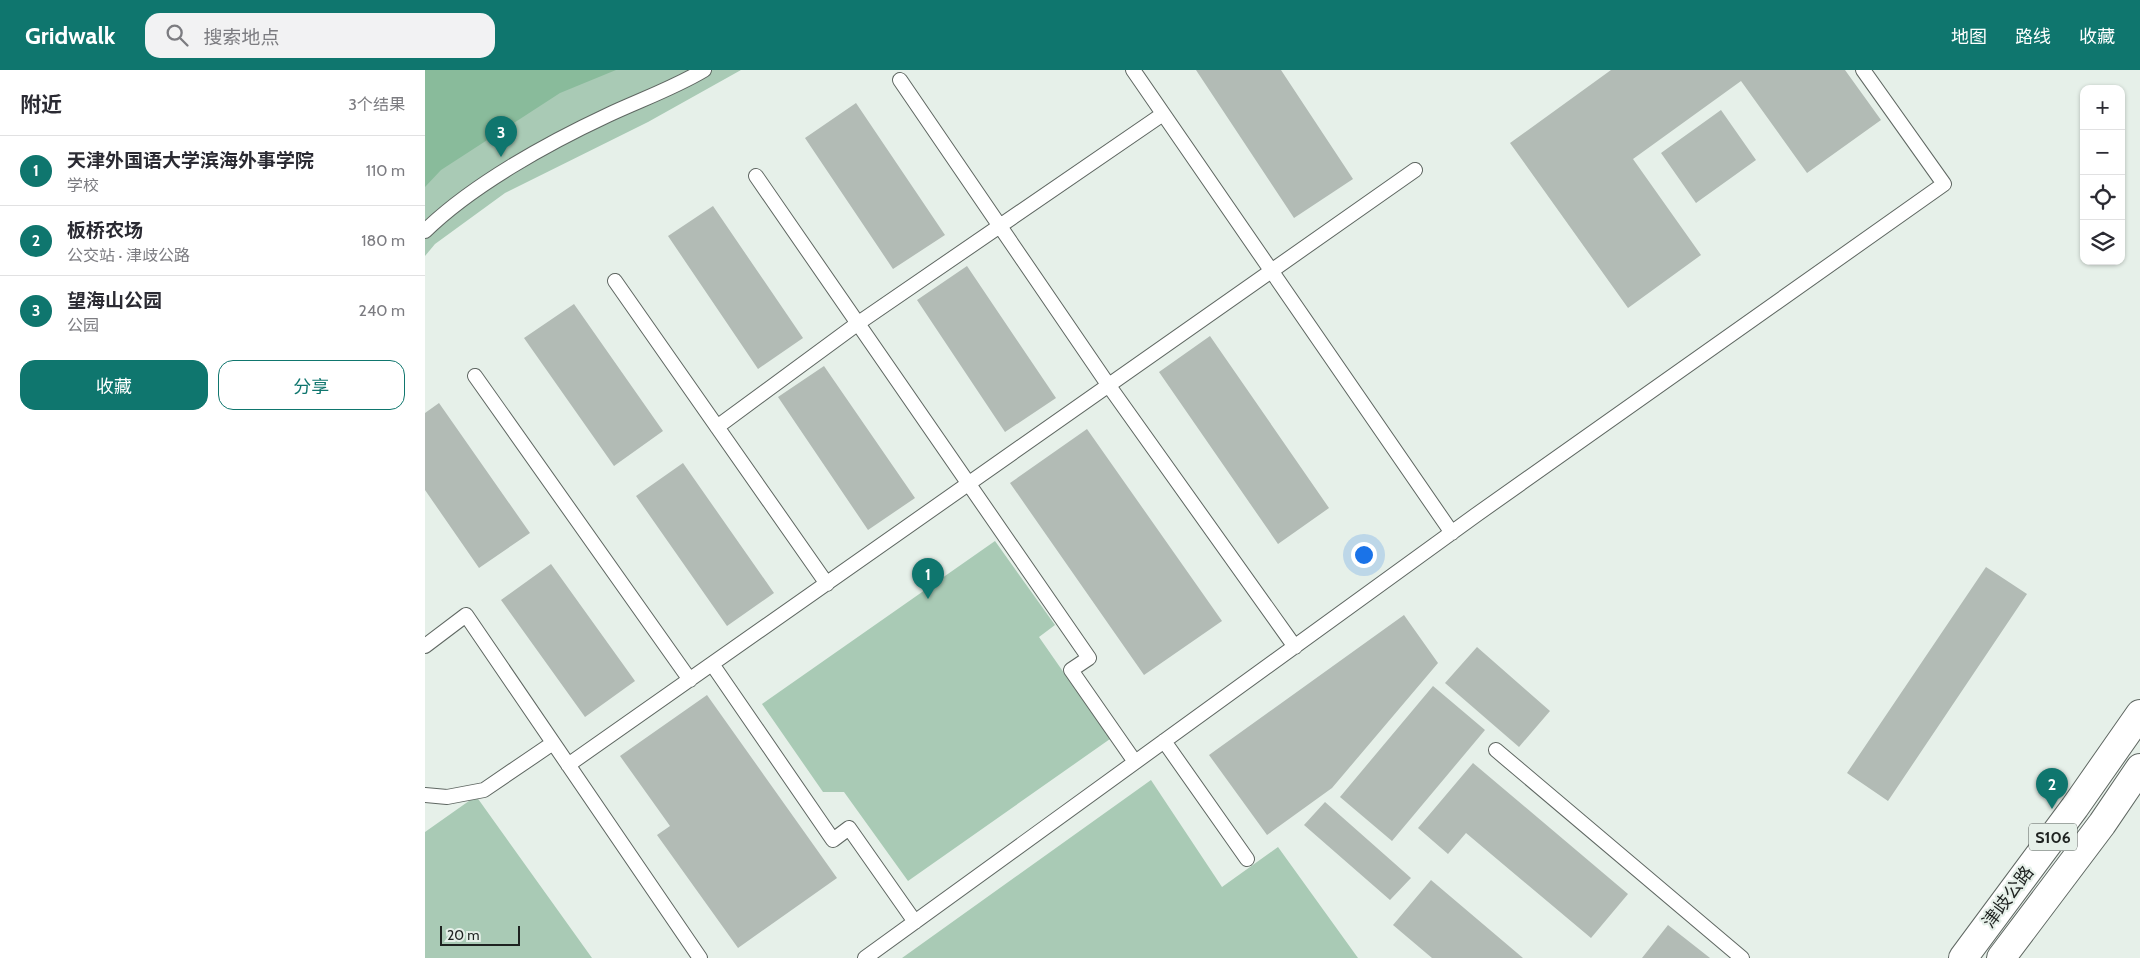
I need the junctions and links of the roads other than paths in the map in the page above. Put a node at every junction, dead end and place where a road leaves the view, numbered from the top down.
1 (704, 70) edge
2 (1133, 70) edge
3 (1863, 70) edge
4 (900, 80) dead end
5 (1163, 114) junction
6 (1415, 170) dead end
7 (756, 176) dead end
8 (999, 225) junction
9 (425, 231) edge
10 (1272, 271) junction
11 (615, 281) dead end
12 (857, 324) junction
13 (475, 376) dead end
14 (1109, 386) junction
15 (717, 427) junction
16 (969, 484) junction
17 (1452, 533) junction
18 (827, 584) junction
19 (425, 646) edge
20 (1295, 647) junction
21 (712, 664) junction
22 (689, 680) junction
23 (2140, 714) edge
24 (1165, 741) junction
25 (553, 743) junction
26 (1496, 750) dead end
27 (1135, 762) junction
28 (568, 765) junction
29 (2140, 768) edge
30 (425, 795) edge
31 (1247, 859) dead end
32 (915, 922) junction
33 (700, 958) edge
34 (865, 958) edge
35 (1742, 958) edge
36 (1963, 958) edge
37 (2001, 958) edge

1 - 9 lane
2 - 5 lane
3 - 17 lane
4 - 8 lane
5 - 8 lane
5 - 10 lane
6 - 10 lane
7 - 12 lane
8 - 12 lane
8 - 14 lane
10 - 14 lane
10 - 17 lane
11 - 15 lane
12 - 15 lane
12 - 16 lane
13 - 22 lane
14 - 16 lane
14 - 20 lane
15 - 18 lane
16 - 18 lane
16 - 27 lane
17 - 20 lane
18 - 21 lane
19 - 25 lane
20 - 24 lane
21 - 22 lane
21 - 32 lane
22 - 28 lane
23 - 36 main road, 津歧公路 / S106
24 - 27 lane
24 - 31 lane
25 - 28 lane
25 - 30 lane
26 - 35 lane
27 - 32 lane
28 - 33 lane
29 - 37 main road, 津歧公路 / S106
32 - 34 lane

